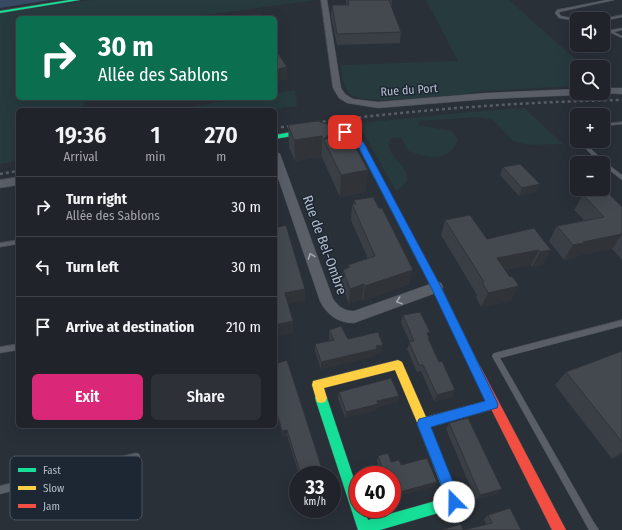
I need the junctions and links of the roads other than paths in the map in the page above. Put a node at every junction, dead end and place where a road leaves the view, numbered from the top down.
1 (78, 0) edge
2 (324, 0) edge
3 (612, 0) edge
4 (0, 12) edge
5 (622, 16) edge
6 (570, 19) edge
7 (610, 19) edge
8 (622, 29) edge
9 (612, 31) joint
10 (622, 37) edge
11 (610, 91) edge
12 (622, 91) edge
13 (570, 92) edge
14 (622, 123) edge
15 (610, 124) edge
16 (277, 137) edge
17 (589, 148) edge
18 (596, 156) edge
19 (277, 160) edge
20 (610, 169) edge
21 (622, 178) edge
22 (16, 181) edge
23 (0, 184) edge
24 (16, 242) edge
25 (0, 245) edge
26 (436, 287) junction
27 (622, 323) edge
28 (16, 347) edge
29 (0, 350) edge
30 (493, 404) junction
31 (423, 424) junction
32 (10, 488) edge
33 (0, 490) edge
34 (559, 530) edge
35 (595, 530) edge

1 - 4 street
2 - 13 street, Rue du Port
3 - 6 lane
5 - 7 lane
8 - 9 lane
9 - 10 lane
11 - 12 street
14 - 15 lane
16 - 26 street
17 - 18 lane
26 -> 19 street, Rue de Bel-Ombre
20 - 21 lane
22 - 23 street
24 - 25 lane
26 - 30 street
27 - 35 lane
28 - 29 lane
30 - 31 street
30 - 34 street
31 - 31 street
32 - 33 lane

